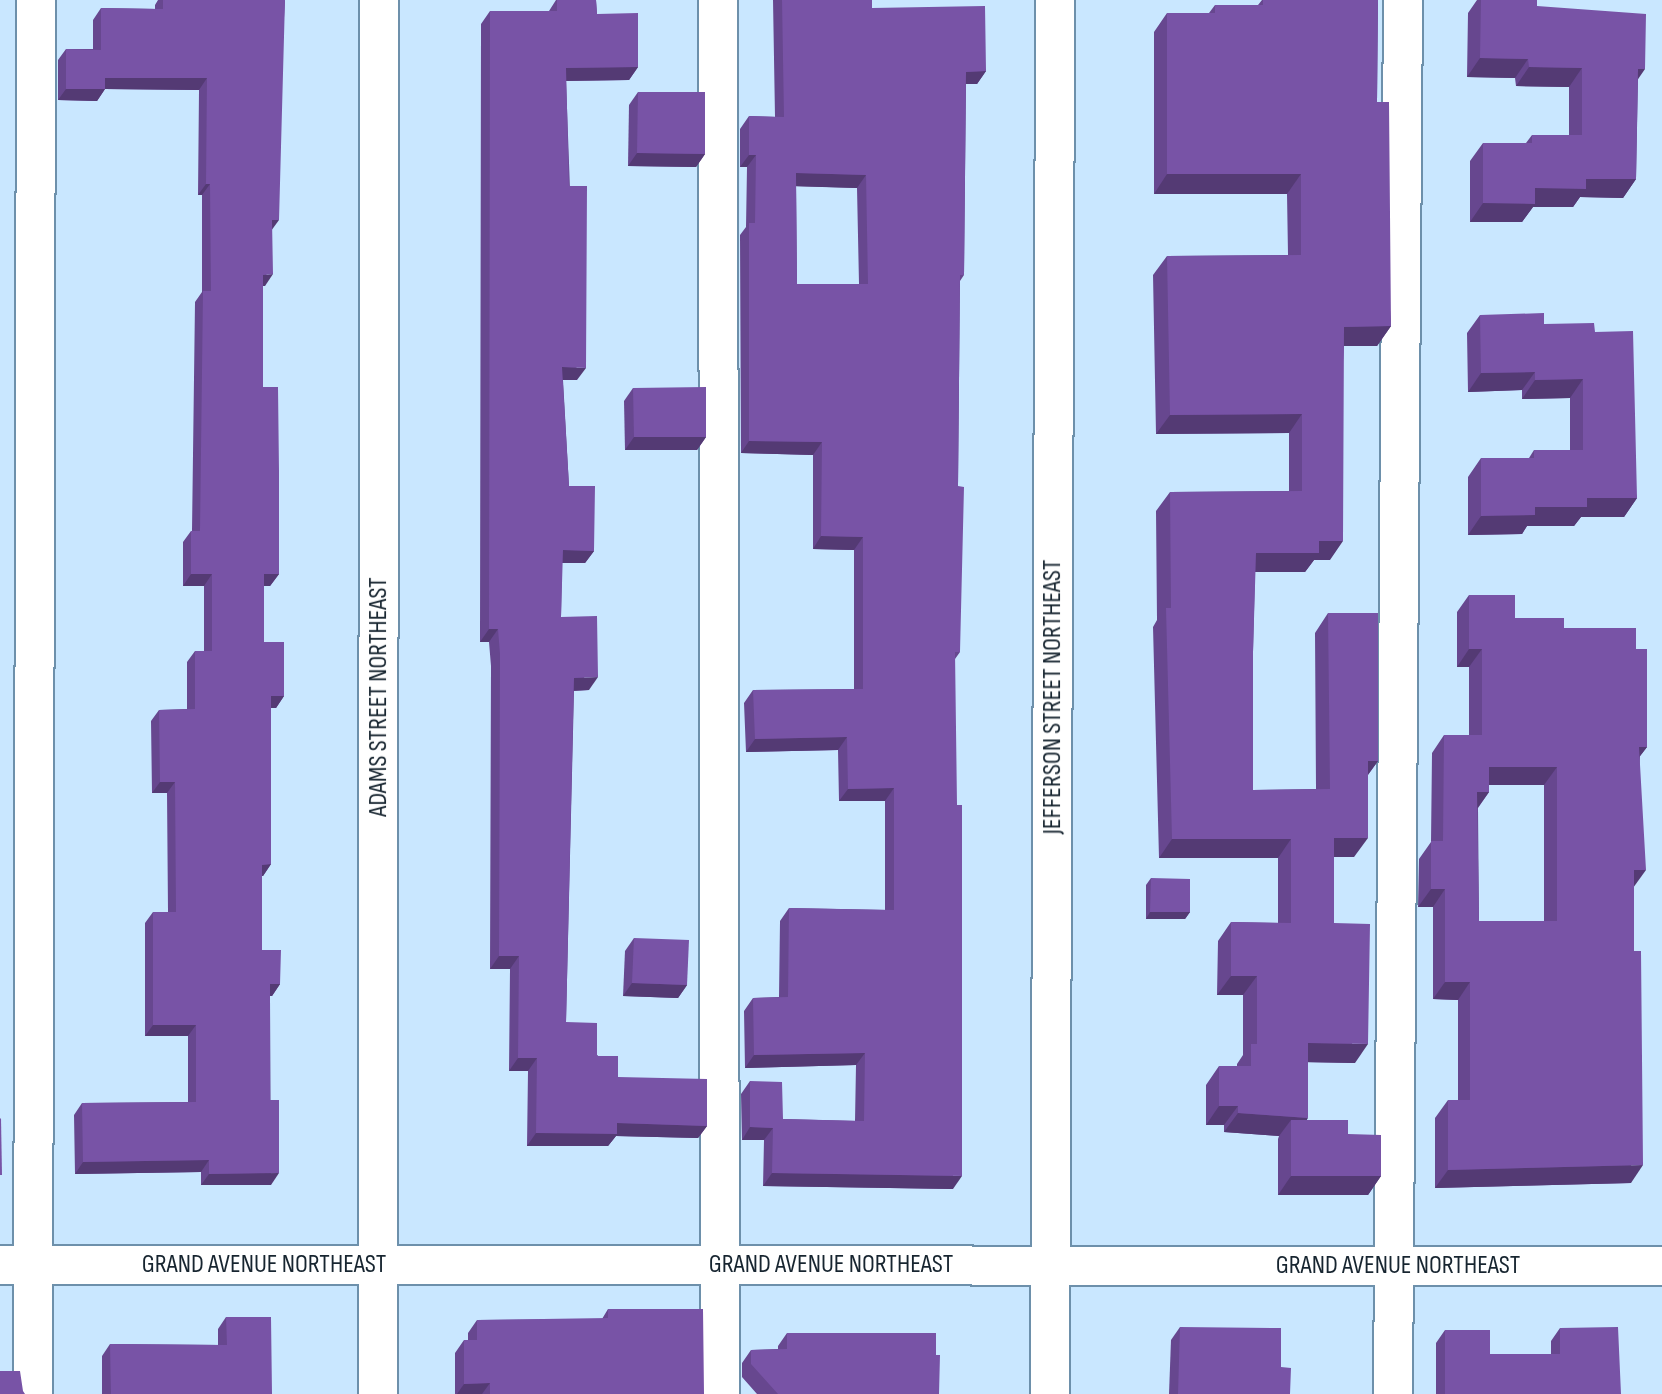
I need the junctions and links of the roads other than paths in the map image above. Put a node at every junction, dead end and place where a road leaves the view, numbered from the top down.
1 (36, 0) edge
2 (379, 0) edge
3 (718, 0) edge
4 (1403, 0) edge
5 (1055, 8) edge
6 (720, 1264) junction
7 (16, 1265) edge
8 (378, 1265) junction
9 (1051, 1265) junction
10 (1394, 1266) junction
11 (1662, 1266) edge
12 (1050, 1385) edge
13 (33, 1394) edge
14 (378, 1394) edge
15 (720, 1394) edge
16 (1393, 1394) edge

1 - 7 street
2 - 8 street, ADAMS STREET NORTHEAST
3 - 6 street
4 - 10 street
5 - 9 street, JEFFERSON STREET NORTHEAST
6 - 8 street, GRAND AVENUE NORTHEAST
6 - 9 street, GRAND AVENUE NORTHEAST
6 - 15 street
7 - 8 street, GRAND AVENUE NORTHEAST
7 - 13 street
8 - 14 street, ADAMS STREET NORTHEAST
9 - 10 street, GRAND AVENUE NORTHEAST
9 - 12 street, JEFFERSON STREET NORTHEAST
10 - 11 street, GRAND AVENUE NORTHEAST
10 - 16 street

